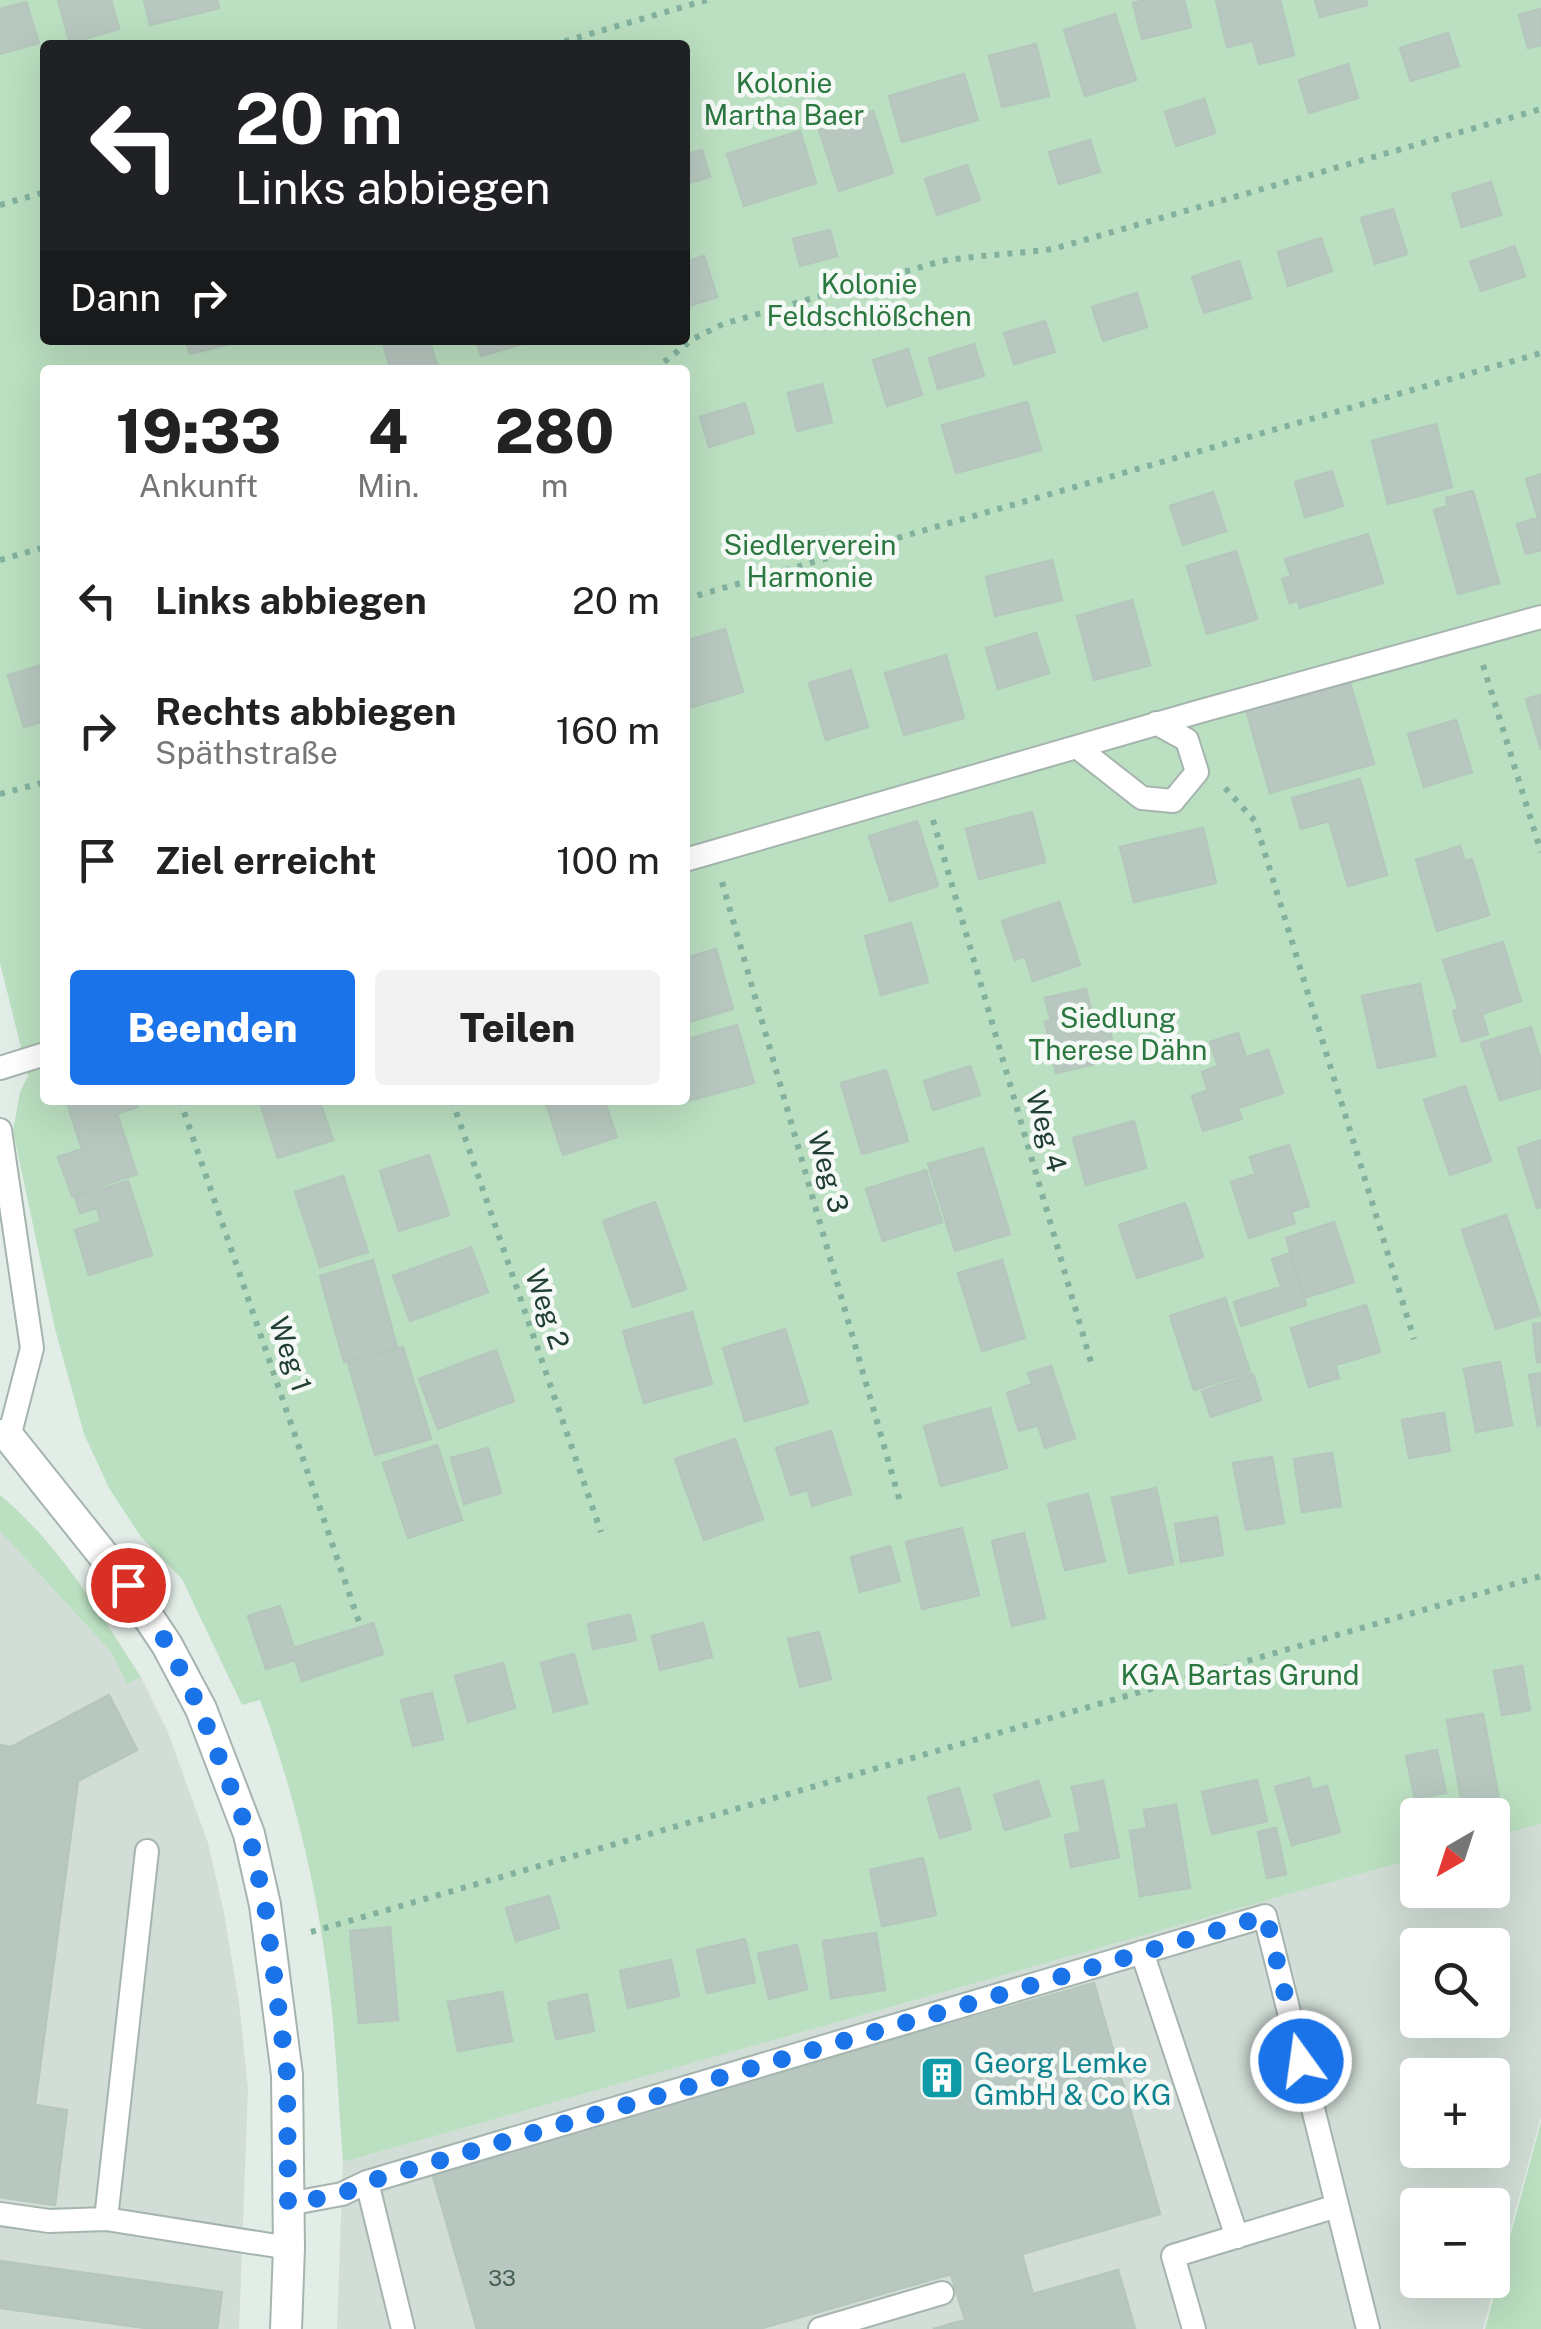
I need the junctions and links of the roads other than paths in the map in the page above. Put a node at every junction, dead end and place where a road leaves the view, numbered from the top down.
1 (1541, 617) edge
2 (1156, 723) junction
3 (1077, 747) junction
4 (690, 859) edge
5 (40, 1056) edge
6 (0, 1068) edge
7 (0, 1130) edge
8 (4, 1434) edge
9 (147, 1851) dead end
10 (1142, 1952) junction
11 (367, 2182) junction
12 (288, 2204) junction
13 (1337, 2206) junction
14 (0, 2214) edge
15 (106, 2219) junction
16 (1237, 2236) junction
17 (289, 2248) junction
18 (942, 2293) dead end
19 (286, 2329) edge
20 (402, 2329) edge
21 (820, 2329) edge
22 (1194, 2329) edge
23 (1368, 2329) edge

1 - 2 lane
2 - 3 lane
2 - 3 lane
3 - 4 lane
5 - 6 lane
7 - 8 lane
8 - 12 street
9 - 15 lane
10 - 11 lane
10 - 13 lane
10 - 16 lane
11 - 12 lane
11 - 20 lane
12 - 17 street
13 - 16 lane
13 - 23 lane
14 - 15 lane
15 - 17 lane
16 - 22 lane
17 - 19 street
18 - 21 lane

